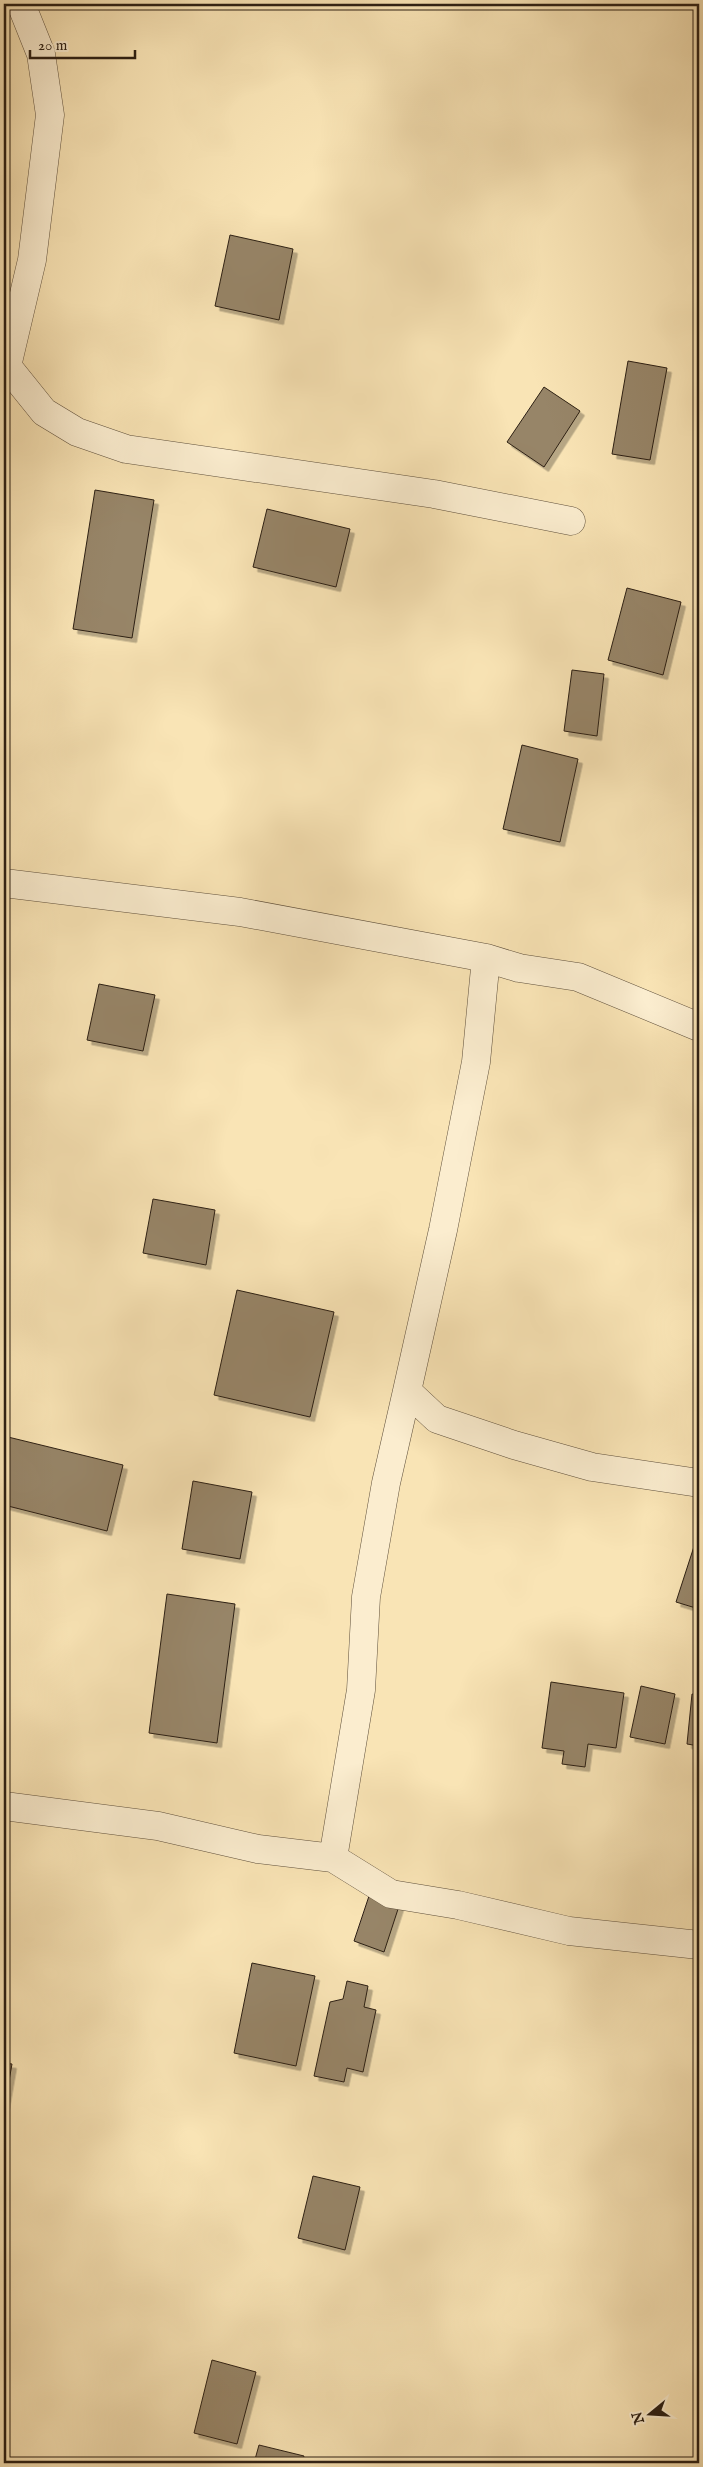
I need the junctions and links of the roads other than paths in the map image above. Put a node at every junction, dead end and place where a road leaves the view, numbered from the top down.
1 (21, 4) edge
2 (5, 372) edge
3 (571, 521) dead end
4 (4, 883) edge
5 (486, 958) junction
6 (699, 1027) edge
7 (407, 1391) junction
8 (699, 1483) edge
9 (4, 1806) edge
10 (333, 1858) junction
11 (699, 1944) edge

1 - 2 street
2 - 3 street
4 - 5 street
5 - 6 street
5 - 7 street
7 - 8 street
7 - 10 street
9 - 10 street
10 - 11 street

